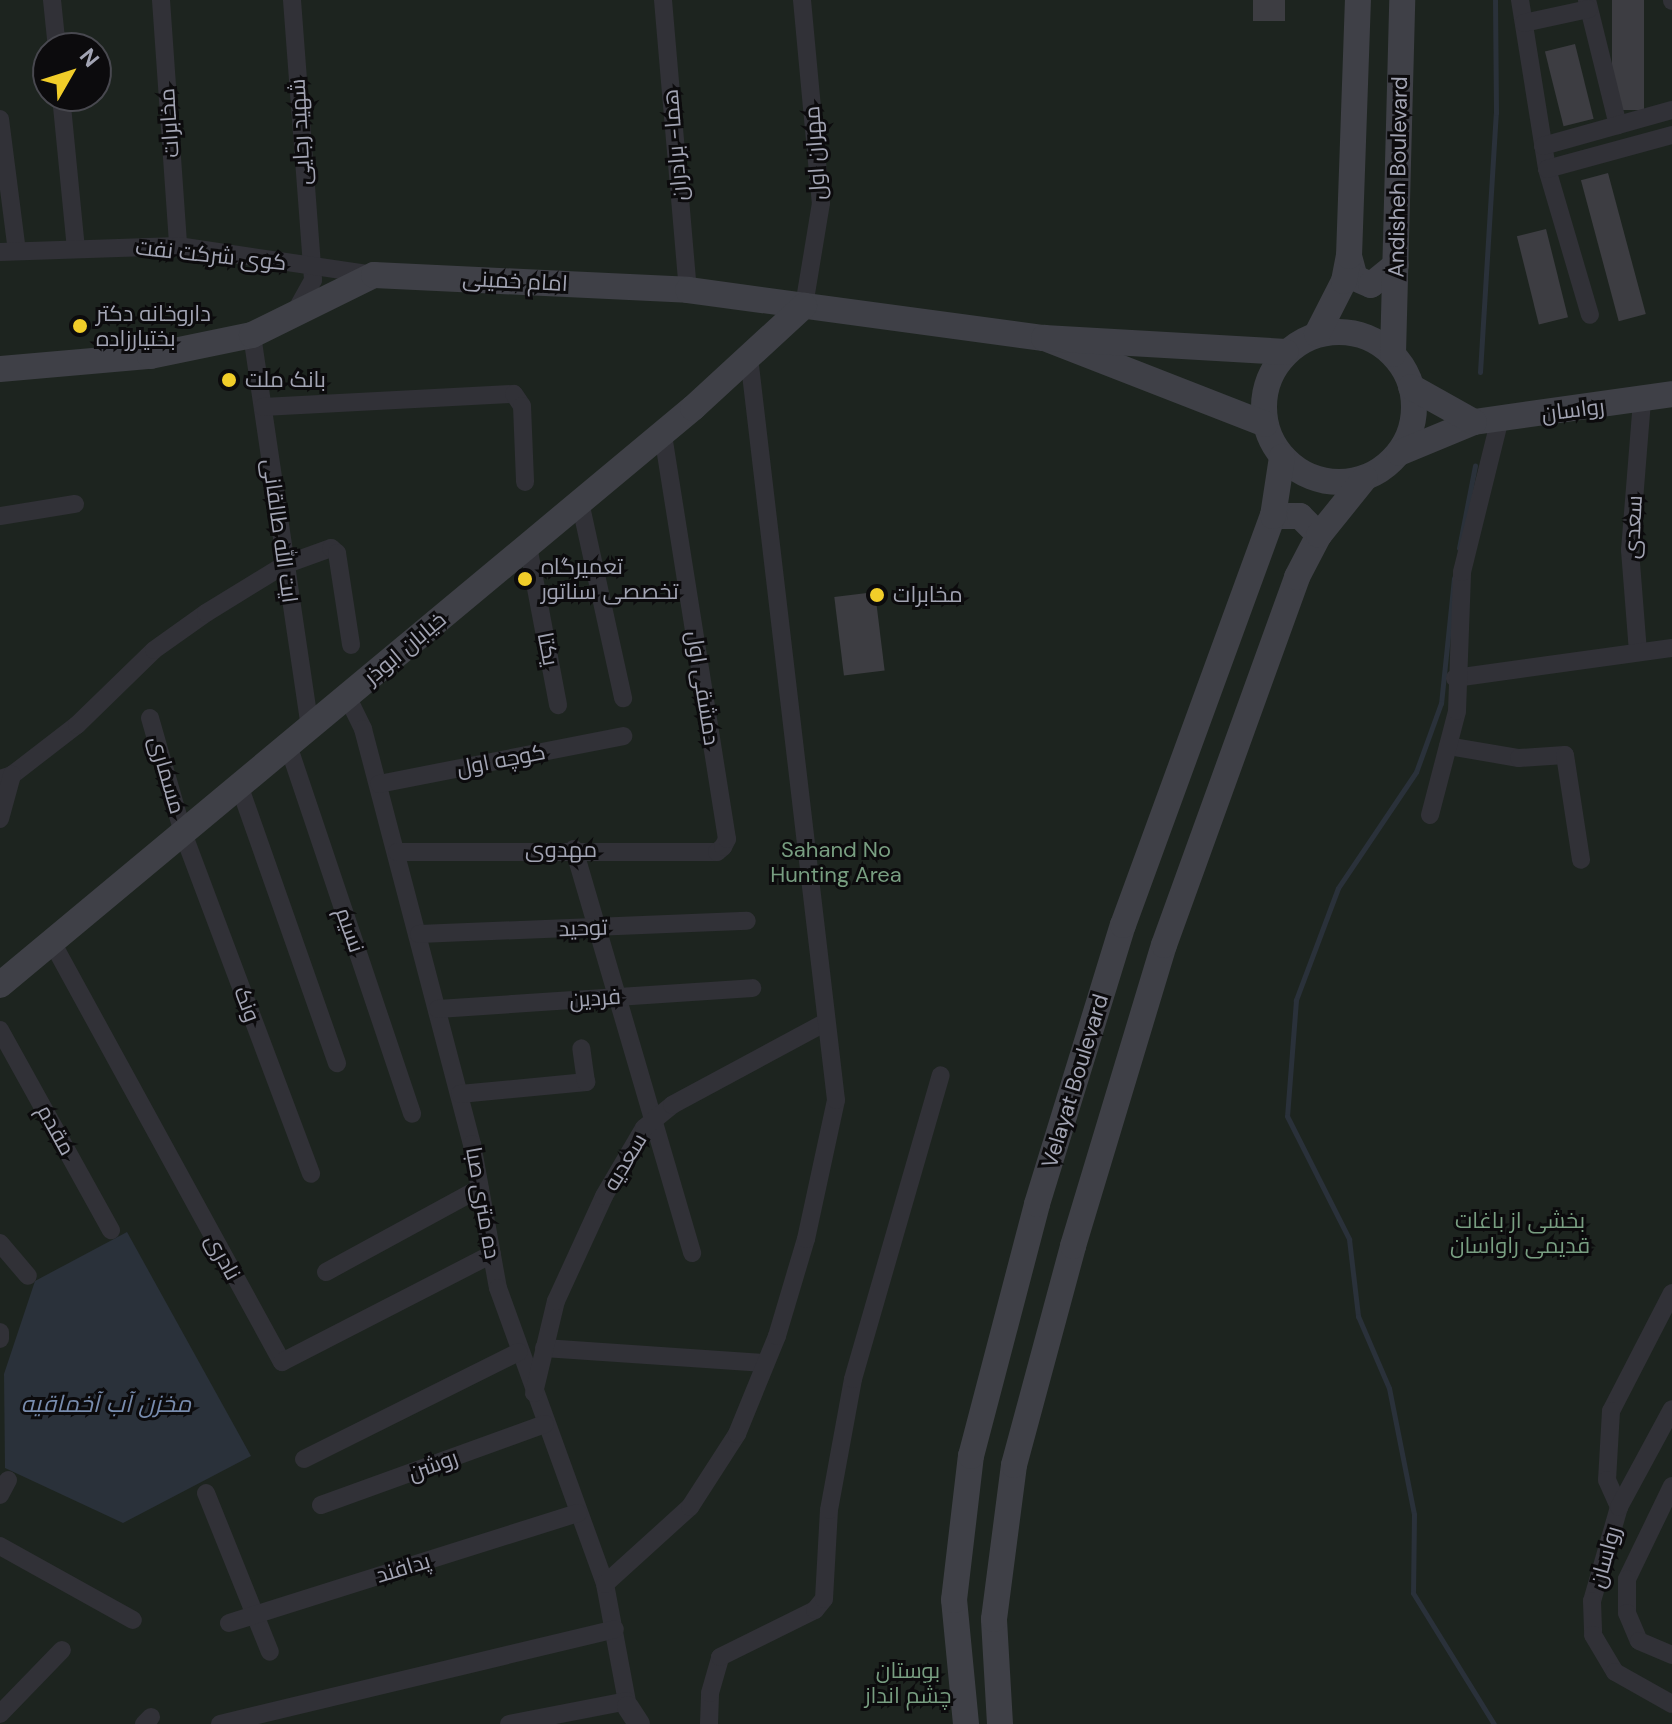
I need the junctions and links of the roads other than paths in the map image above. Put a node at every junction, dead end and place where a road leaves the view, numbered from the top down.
1 (52, 0) edge
2 (161, 0) edge
3 (292, 0) edge
4 (663, 0) edge
5 (802, 0) edge
6 (1358, 0) edge
7 (1402, 0) edge
8 (1520, 0) edge
9 (1588, 4) edge
10 (1524, 23) junction
11 (55, 32) edge
12 (1672, 110) edge
13 (63, 112) edge
14 (0, 119) edge
15 (1618, 125) junction
16 (1672, 135) edge
17 (1543, 146) junction
18 (1547, 169) junction
19 (178, 246) junction
20 (76, 248) junction
21 (8, 252) edge
22 (1349, 256) junction
23 (308, 265) junction
24 (1396, 265) junction
25 (374, 275) junction
26 (688, 290) junction
27 (804, 306) junction
28 (294, 312) junction
29 (1590, 315) dead end
30 (1317, 334) junction
31 (252, 335) junction
32 (1044, 338) junction
33 (1286, 352) junction
34 (1393, 354) junction
35 (749, 357) junction
36 (0, 369) edge
37 (1411, 387) junction
38 (1672, 394) edge
39 (1642, 401) junction
40 (263, 407) junction
41 (1487, 421) junction
42 (1265, 424) junction
43 (663, 433) junction
44 (1399, 453) junction
45 (1282, 457) junction
46 (1365, 478) junction
47 (525, 482) dead end
48 (580, 502) junction
49 (75, 504) dead end
50 (0, 516) edge
51 (1273, 516) junction
52 (1319, 535) junction
53 (528, 546) junction
54 (284, 565) junction
55 (351, 645) dead end
56 (1672, 648) edge
57 (1638, 652) junction
58 (1455, 678) junction
59 (347, 696) junction
60 (623, 698) dead end
61 (558, 705) dead end
62 (150, 718) dead end
63 (310, 727) junction
64 (623, 736) dead end
65 (288, 745) junction
66 (1448, 746) junction
67 (6, 777) edge
68 (379, 784) junction
69 (239, 785) junction
70 (1430, 815) dead end
71 (0, 819) edge
72 (183, 833) junction
73 (723, 847) joint
74 (574, 849) junction
75 (397, 852) junction
76 (1581, 860) dead end
77 (747, 921) dead end
78 (596, 927) junction
79 (419, 934) junction
80 (52, 942) junction
81 (0, 985) edge
82 (752, 988) dead end
83 (617, 997) junction
84 (438, 1009) junction
85 (826, 1022) junction
86 (0, 1030) edge
87 (581, 1048) dead end
88 (337, 1063) dead end
89 (941, 1075) dead end
90 (460, 1094) junction
91 (412, 1114) dead end
92 (653, 1120) junction
93 (311, 1174) dead end
94 (480, 1188) junction
95 (111, 1230) dead end
96 (0, 1243) edge
97 (692, 1253) dead end
98 (492, 1254) junction
99 (326, 1272) dead end
100 (28, 1276) dead end
101 (1672, 1293) edge
102 (0, 1332) edge
103 (0, 1339) edge
104 (544, 1348) junction
105 (519, 1352) junction
106 (765, 1363) junction
107 (534, 1393) junction
108 (1672, 1409) edge
109 (545, 1424) junction
110 (304, 1459) dead end
111 (1672, 1486) edge
112 (206, 1493) dead end
113 (321, 1505) dead end
114 (1619, 1507) junction
115 (578, 1513) junction
116 (0, 1546) edge
117 (605, 1584) junction
118 (259, 1613) junction
119 (133, 1620) dead end
120 (229, 1623) dead end
121 (615, 1629) junction
122 (62, 1650) dead end
123 (270, 1652) dead end
124 (1672, 1655) edge
125 (1672, 1704) edge
126 (631, 1711) edge
127 (0, 1714) edge
128 (220, 1724) edge
129 (509, 1724) edge
130 (709, 1724) edge
131 (966, 1724) edge
132 (1000, 1724) edge

1 - 11 street
2 - 19 street, مخابرات
3 - 23 street, شهید رجایی
4 - 26 street, هما- برادران
5 - 27 street, مهران اول
6 - 22 main road, Andisheh Boulevard
7 - 24 main road, Andisheh Boulevard
8 - 10 street
9 - 10 street
9 - 15 street
10 - 17 street
12 - 15 street
13 - 20 street
14 - 21 street
15 - 17 street
16 - 18 street
17 - 18 street
18 - 29 street
19 - 20 street, کوی شرکت نفت
19 - 23 street, کوی شرکت نفت
20 - 21 street, کوی شرکت نفت
22 - 24 main road
22 - 30 main road, Andisheh Boulevard
23 - 25 street, کوی شرکت نفت
23 - 28 street, شهید رجایی
24 - 34 main road, Andisheh Boulevard
25 - 26 main road, امام خمینی
25 - 28 main road, امام خمینی
26 - 27 main road, امام خمینی
27 - 32 main road, امام خمینی
27 - 35 main road, خیابان ابوذر
28 - 31 main road, امام خمینی
30 - 33 main road
30 - 34 main road
31 - 36 main road, امام خمینی
31 - 40 street, ایت الله طالقانی
32 - 33 main road
32 - 42 main road
33 - 42 main road
34 - 37 main road
35 - 43 main road, خیابان ابوذر
35 - 85 street
37 - 41 main road
37 - 44 main road
38 - 39 main road, رواسان
39 - 41 main road, رواسان
39 - 57 street, سعدی
40 - 47 street
40 - 54 street, ایت الله طالقانی
41 - 44 main road, رواسان
41 - 58 street
42 - 45 main road
43 - 48 main road, خیابان ابوذر
43 - 73 street, دمشقی اول
44 - 46 main road
45 - 46 main road
45 - 51 main road, Velayat Boulevard
46 - 52 main road, Velayat Boulevard
48 - 53 main road, خیابان ابوذر
48 - 60 street
49 - 50 street
51 - 52 main road
51 - 131 main road, Velayat Boulevard
52 - 132 main road, Velayat Boulevard
53 - 59 main road, خیابان ابوذر
53 - 61 street, یکتا
54 - 55 street
54 - 63 street, ایت الله طالقانی
54 - 67 street
56 - 57 street
57 - 58 street
58 - 66 street
59 - 63 main road, خیابان ابوذر
59 - 68 street, ده متری صبا
62 - 72 street, مسماری
63 - 65 main road, خیابان ابوذر
64 - 68 street, کوچه اول
65 - 69 main road, خیابان ابوذر
65 - 91 street, نسیم
66 - 70 street
66 - 76 street
67 - 71 street
68 - 75 street, ده متری صبا
69 - 72 main road, خیابان ابوذر
69 - 88 street
72 - 80 main road, خیابان ابوذر
72 - 93 street, ونک
73 - 74 street, مهدوی
74 - 75 street, مهدوی
74 - 78 street
75 - 79 street, ده متری صبا
77 - 78 street, توحید
78 - 79 street, توحید
78 - 83 street
79 - 84 street, ده متری صبا
80 - 81 main road, خیابان ابوذر
80 - 98 street, نادری
82 - 83 street, فردین
83 - 84 street, فردین
83 - 92 street
84 - 90 street, ده متری صبا
85 - 92 street, سعدیه
85 - 106 street
86 - 95 street, مقدم
87 - 90 street
89 - 130 street
90 - 94 street, ده متری صبا
92 - 97 street
92 - 104 street, سعدیه
94 - 98 street, ده متری صبا
94 - 99 street
96 - 100 street
98 - 105 street, ده متری صبا
101 - 114 street, رواسان
102 - 103 street
104 - 106 street
104 - 107 street, سعدیه
105 - 107 street, ده متری صبا
105 - 110 street
106 - 117 street
107 - 109 street, ده متری صبا
108 - 114 street
109 - 113 street, روشن
109 - 115 street, ده متری صبا
111 - 124 street
112 - 118 street
114 - 125 street, رواسان
115 - 117 street, ده متری صبا
115 - 118 street, پدافند
116 - 119 street
117 - 121 street, ده متری صبا
118 - 120 street, پدافند
118 - 123 street
121 - 126 street, ده متری صبا
121 - 128 street
122 - 127 street
126 - 129 street

